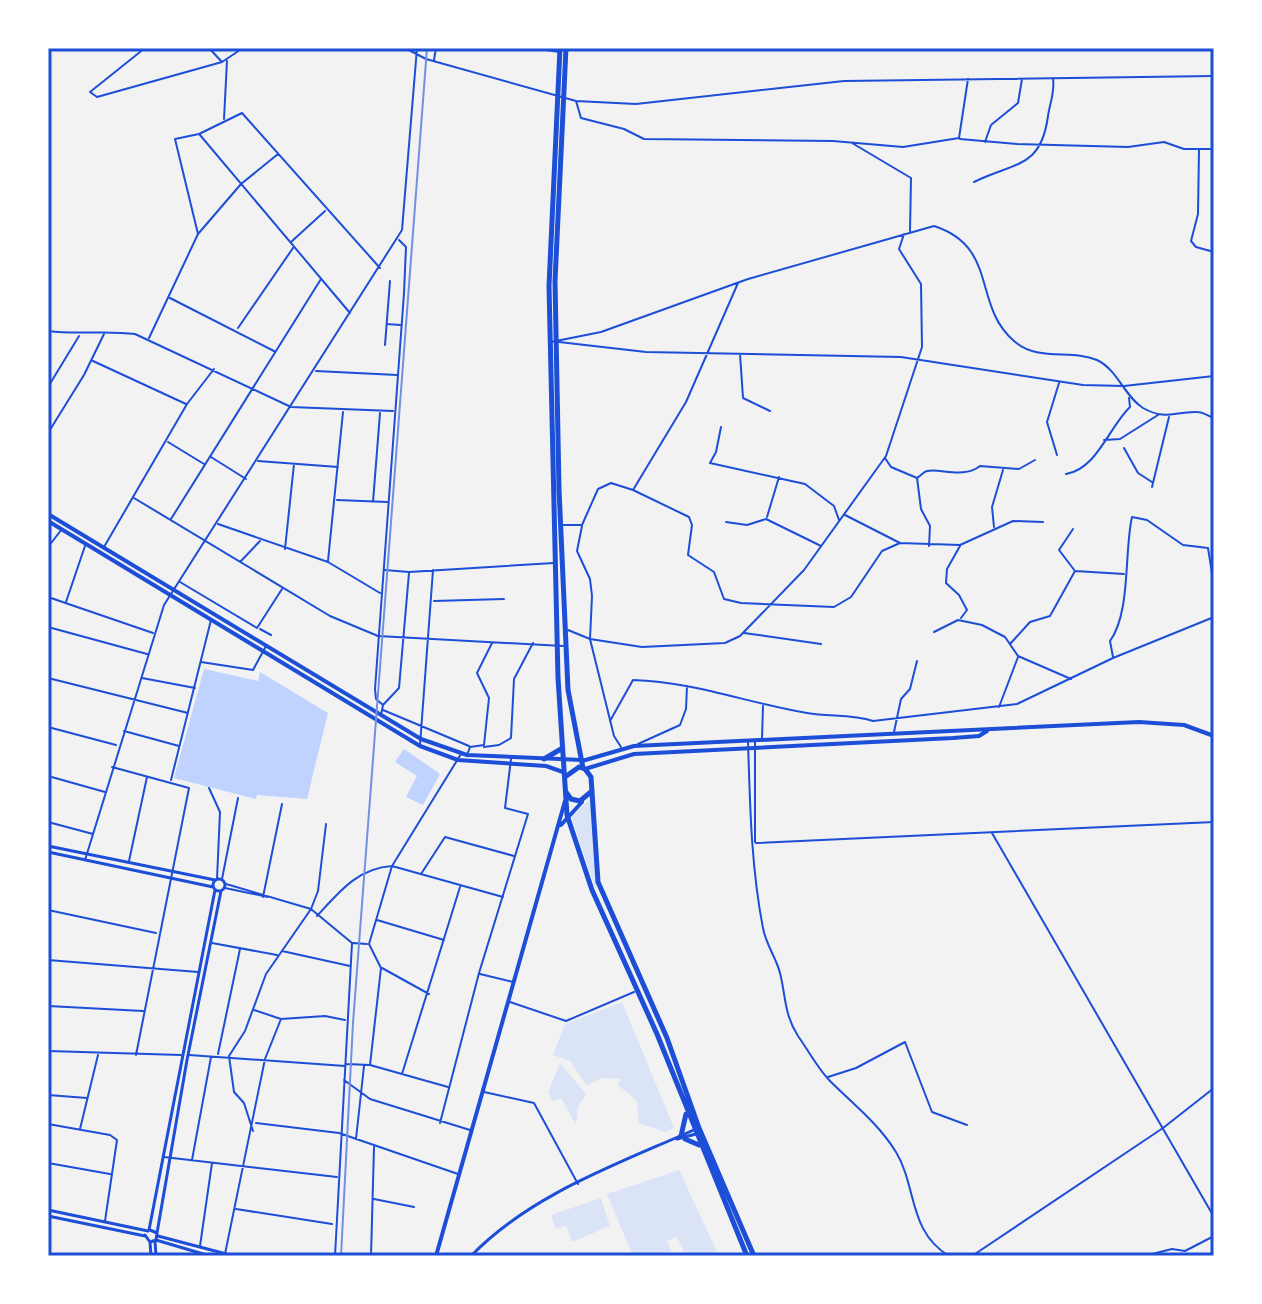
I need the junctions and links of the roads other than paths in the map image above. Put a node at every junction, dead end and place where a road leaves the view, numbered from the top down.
1 (145, 48) edge
2 (209, 48) edge
3 (243, 48) edge
4 (405, 48) edge
5 (417, 48) edge
6 (436, 48) edge
7 (534, 48) edge
8 (1181, 48) edge
9 (562, 49) edge
10 (1214, 50) edge
11 (416, 56) junction
12 (227, 60) junction
13 (434, 61) junction
14 (222, 62) junction
15 (1214, 76) edge
16 (969, 77) junction
17 (1053, 77) junction
18 (1022, 78) junction
19 (560, 96) junction
20 (576, 101) junction
21 (223, 121) junction
22 (199, 134) junction
23 (959, 138) junction
24 (851, 142) junction
25 (985, 142) junction
26 (1041, 145) junction
27 (1199, 148) junction
28 (1214, 149) edge
29 (278, 154) junction
30 (974, 182) dead end
31 (241, 184) junction
32 (327, 210) junction
33 (910, 231) junction
34 (198, 234) junction
35 (904, 234) junction
36 (398, 239) junction
37 (290, 243) junction
38 (293, 247) junction
39 (1214, 252) edge
40 (380, 268) junction
41 (321, 279) junction
42 (390, 281) dead end
43 (739, 282) junction
44 (169, 297) junction
45 (351, 314) junction
46 (387, 324) junction
47 (401, 325) junction
48 (237, 330) junction
49 (48, 331) edge
50 (104, 334) junction
51 (79, 335) junction
52 (149, 339) junction
53 (553, 342) junction
54 (385, 345) dead end
55 (274, 351) junction
56 (705, 353) junction
57 (740, 353) junction
58 (92, 360) junction
59 (917, 360) junction
60 (214, 369) junction
61 (315, 371) junction
62 (397, 375) junction
63 (1214, 376) edge
64 (1059, 381) junction
65 (1124, 386) junction
66 (48, 387) edge
67 (251, 390) junction
68 (1129, 396) junction
69 (187, 404) junction
70 (291, 407) junction
71 (343, 410) junction
72 (380, 411) junction
73 (394, 411) junction
74 (770, 411) dead end
75 (1160, 414) junction
76 (1169, 416) junction
77 (1214, 418) edge
78 (721, 427) dead end
79 (48, 433) edge
80 (1103, 440) junction
81 (166, 441) junction
82 (1124, 448) dead end
83 (1057, 455) dead end
84 (210, 456) junction
85 (885, 457) junction
86 (1035, 460) dead end
87 (257, 461) junction
88 (294, 464) junction
89 (205, 465) junction
90 (338, 467) junction
91 (1004, 469) junction
92 (1066, 474) dead end
93 (779, 477) junction
94 (917, 478) junction
95 (246, 479) junction
96 (1152, 482) junction
97 (1152, 487) dead end
98 (633, 490) junction
99 (134, 498) junction
100 (336, 500) junction
101 (373, 502) junction
102 (389, 502) junction
103 (48, 514) edge
104 (844, 515) junction
105 (766, 519) junction
106 (170, 520) junction
107 (48, 521) edge
108 (726, 522) dead end
109 (839, 522) junction
110 (1043, 522) dead end
111 (217, 524) junction
112 (557, 525) junction
113 (582, 525) junction
114 (63, 527) junction
115 (994, 528) junction
116 (1073, 529) dead end
117 (260, 541) junction
118 (86, 542) junction
119 (205, 542) junction
120 (900, 543) junction
121 (960, 545) junction
122 (929, 546) junction
123 (48, 547) edge
124 (822, 547) junction
125 (103, 548) junction
126 (285, 549) junction
127 (328, 562) junction
128 (239, 563) junction
129 (555, 563) junction
130 (383, 570) junction
131 (433, 570) junction
132 (1075, 571) junction
133 (409, 572) junction
134 (1212, 573) dead end
135 (1125, 574) junction
136 (180, 582) junction
137 (283, 588) junction
138 (173, 592) junction
139 (382, 594) junction
140 (48, 597) edge
141 (504, 599) dead end
142 (433, 601) junction
143 (65, 602) junction
144 (770, 605) junction
145 (1214, 617) edge
146 (211, 618) junction
147 (958, 620) junction
148 (48, 627) edge
149 (259, 628) junction
150 (564, 628) junction
151 (743, 632) junction
152 (934, 632) dead end
153 (154, 634) junction
154 (271, 635) dead end
155 (378, 636) junction
156 (404, 637) junction
157 (431, 638) junction
158 (590, 639) junction
159 (492, 642) junction
160 (533, 642) junction
161 (821, 644) dead end
162 (1009, 645) junction
163 (557, 646) junction
164 (565, 646) junction
165 (265, 648) junction
166 (148, 654) junction
167 (1018, 656) junction
168 (1113, 658) junction
169 (917, 661) dead end
170 (200, 662) junction
171 (48, 678) edge
172 (141, 678) junction
173 (1071, 679) junction
174 (687, 684) junction
175 (195, 688) junction
176 (133, 701) junction
177 (763, 705) junction
178 (383, 707) junction
179 (999, 707) junction
180 (189, 713) junction
181 (380, 719) junction
182 (897, 720) junction
183 (610, 721) junction
184 (48, 727) edge
185 (422, 728) junction
186 (989, 730) junction
187 (124, 731) junction
188 (894, 734) junction
189 (1214, 736) edge
190 (421, 739) junction
191 (748, 740) junction
192 (758, 740) junction
193 (119, 746) junction
194 (420, 746) junction
195 (634, 746) junction
196 (180, 747) junction
197 (470, 747) junction
198 (483, 747) junction
199 (748, 747) junction
200 (755, 747) junction
201 (561, 748) junction
202 (622, 748) junction
203 (604, 753) junction
204 (462, 756) junction
205 (544, 759) junction
206 (562, 760) junction
207 (582, 760) junction
208 (606, 760) junction
209 (509, 761) junction
210 (112, 767) junction
211 (582, 768) junction
212 (148, 775) junction
213 (564, 775) junction
214 (48, 776) edge
215 (171, 781) junction
216 (592, 786) junction
217 (209, 788) dead end
218 (565, 789) junction
219 (105, 792) junction
220 (238, 798) dead end
221 (565, 799) junction
222 (583, 801) junction
223 (282, 804) dead end
224 (567, 815) junction
225 (48, 822) edge
226 (1214, 822) edge
227 (326, 824) dead end
228 (991, 832) junction
229 (93, 834) junction
230 (557, 834) junction
231 (755, 843) junction
232 (48, 846) edge
233 (48, 852) edge
234 (87, 854) junction
235 (515, 856) junction
236 (85, 860) junction
237 (128, 862) junction
238 (392, 866) junction
239 (172, 874) junction
240 (421, 874) junction
241 (218, 879) junction
242 (460, 885) junction
243 (214, 888) junction
244 (224, 888) junction
245 (264, 895) junction
246 (504, 898) junction
247 (311, 909) junction
248 (48, 910) edge
249 (317, 916) junction
250 (377, 920) junction
251 (159, 934) junction
252 (445, 940) junction
253 (211, 943) junction
254 (352, 943) junction
255 (369, 944) junction
256 (240, 949) junction
257 (281, 951) junction
258 (278, 955) junction
259 (48, 960) edge
260 (152, 966) junction
261 (351, 966) junction
262 (381, 968) junction
263 (200, 972) junction
264 (206, 973) junction
265 (479, 973) junction
266 (514, 982) junction
267 (638, 990) junction
268 (430, 994) junction
269 (509, 1002) junction
270 (48, 1006) edge
271 (254, 1009) junction
272 (144, 1012) junction
273 (281, 1019) junction
274 (347, 1021) junction
275 (48, 1051) edge
276 (98, 1053) junction
277 (136, 1055) junction
278 (181, 1055) junction
279 (188, 1055) junction
280 (211, 1056) junction
281 (218, 1056) junction
282 (229, 1056) junction
283 (265, 1059) junction
284 (345, 1065) junction
285 (364, 1065) junction
286 (370, 1065) junction
287 (402, 1074) junction
288 (827, 1078) junction
289 (343, 1079) junction
290 (449, 1088) junction
291 (1214, 1088) edge
292 (483, 1092) junction
293 (48, 1095) edge
294 (361, 1095) junction
295 (88, 1098) junction
296 (686, 1113) junction
297 (255, 1123) junction
298 (440, 1123) junction
299 (48, 1124) edge
300 (967, 1125) dead end
301 (1163, 1128) junction
302 (80, 1129) junction
303 (471, 1130) junction
304 (253, 1131) junction
305 (697, 1131) junction
306 (339, 1133) junction
307 (681, 1138) junction
308 (356, 1140) junction
309 (374, 1146) junction
310 (700, 1146) junction
311 (166, 1157) junction
312 (192, 1160) junction
313 (48, 1163) edge
314 (212, 1163) junction
315 (245, 1167) junction
316 (112, 1175) junction
317 (460, 1175) junction
318 (338, 1177) junction
319 (578, 1184) junction
320 (373, 1199) junction
321 (414, 1207) dead end
322 (235, 1209) junction
323 (48, 1210) edge
324 (49, 1216) edge
325 (1214, 1217) edge
326 (104, 1222) junction
327 (48, 1224) edge
328 (335, 1224) junction
329 (147, 1232) junction
330 (1214, 1236) edge
331 (155, 1238) junction
332 (200, 1248) junction
333 (225, 1254) junction
334 (154, 1256) edge
335 (210, 1256) edge
336 (234, 1256) edge
337 (335, 1256) edge
338 (371, 1256) edge
339 (436, 1256) edge
340 (471, 1256) edge
341 (747, 1256) edge
342 (754, 1256) edge
343 (949, 1256) edge
344 (972, 1256) edge
345 (1144, 1256) edge

1 - 14 street
2 - 14 street
3 - 12 street
4 - 11 street
5 - 11 street
6 - 13 street
7 - 9 street
8 - 10 street
9 - 19 highway
11 - 13 street
11 - 36 street
12 - 14 street
12 - 21 street
13 - 19 street
15 - 17 street
16 - 18 street
16 - 20 street
16 - 23 street
17 - 18 street
17 - 26 street
18 - 25 street
19 - 20 street
19 - 53 highway
20 - 24 street
21 - 22 street
21 - 29 street
22 - 31 street
22 - 34 street
23 - 24 street
23 - 25 street
24 - 33 street
25 - 26 street
26 - 27 street
26 - 30 street
27 - 28 street
27 - 39 street
29 - 31 street
29 - 32 street
31 - 34 street
31 - 37 street
32 - 37 street
32 - 40 street
33 - 35 street
33 - 65 street
34 - 44 street
35 - 43 street
35 - 59 street
36 - 40 street
36 - 47 street
37 - 38 street
38 - 41 street
38 - 48 street
40 - 45 street
41 - 45 street
41 - 55 street
42 - 46 street
43 - 53 street
43 - 56 street
44 - 48 street
44 - 52 street
45 - 61 street
46 - 47 street
46 - 54 street
47 - 62 street
48 - 55 street
49 - 51 street
50 - 51 street
50 - 52 street
50 - 58 street
51 - 66 street
52 - 60 street
53 - 56 street
53 - 112 highway
55 - 67 street
56 - 57 street
56 - 98 street
57 - 59 street
57 - 74 street
58 - 69 street
58 - 79 street
59 - 64 street
59 - 85 street
60 - 67 street
60 - 69 street
61 - 62 street
61 - 70 street
62 - 73 street
63 - 65 street
64 - 65 street
64 - 83 street
65 - 68 street
67 - 70 street
67 - 84 street
68 - 75 street
68 - 80 street
69 - 81 street
70 - 71 street
70 - 87 street
71 - 72 street
71 - 90 street
72 - 73 street
72 - 101 street
73 - 102 street
75 - 76 street
75 - 80 street
76 - 77 street
76 - 96 street
78 - 93 street
80 - 92 street
81 - 89 street
81 - 99 street
82 - 96 street
84 - 89 street
84 - 95 street
85 - 94 street
85 - 104 street
86 - 91 street
87 - 88 street
87 - 95 street
88 - 90 street
88 - 126 street
89 - 106 street
90 - 100 street
91 - 94 street
91 - 115 street
93 - 105 street
93 - 109 street
94 - 122 street
95 - 111 street
96 - 97 street
98 - 113 street
98 - 144 street
99 - 106 street
99 - 125 street
100 - 101 street
100 - 127 street
101 - 102 street
102 - 130 street
103 - 114 main road
104 - 109 street
104 - 120 street
105 - 108 street
105 - 124 street
106 - 119 street
107 - 114 main road
109 - 124 street
110 - 115 street
111 - 117 street
111 - 119 street
112 - 113 street
112 - 129 highway
112 - 150 highway
113 - 158 street
114 - 118 main road
114 - 123 street
115 - 121 street
116 - 132 street
117 - 126 street
117 - 128 street
118 - 125 main road
118 - 138 main road
118 - 143 street
119 - 128 street
119 - 136 street
120 - 122 street
120 - 144 street
121 - 122 street
121 - 147 street
124 - 144 street
125 - 138 main road
126 - 127 street
127 - 139 street
128 - 137 street
129 - 131 street
129 - 163 highway
130 - 133 street
130 - 139 street
131 - 133 street
131 - 142 street
132 - 135 street
132 - 162 street
133 - 156 street
134 - 135 street
135 - 168 street
136 - 138 street
136 - 149 street
137 - 149 street
137 - 155 street
138 - 146 main road
138 - 153 street
138 - 165 main road
139 - 155 street
140 - 143 street
141 - 142 street
142 - 157 street
143 - 153 street
144 - 151 street
145 - 168 street
146 - 165 main road
146 - 170 street
147 - 152 street
147 - 162 street
148 - 166 street
149 - 154 street
150 - 158 street
150 - 164 highway
151 - 158 street
151 - 161 street
153 - 166 street
155 - 156 street
155 - 178 street
156 - 157 street
156 - 178 street
157 - 159 street
157 - 185 street
158 - 183 street
159 - 160 street
159 - 198 street
160 - 163 street
160 - 198 street
162 - 167 street
163 - 164 street
163 - 201 highway
164 - 207 highway
165 - 170 street
165 - 181 main road
166 - 172 street
167 - 173 street
167 - 179 street
168 - 173 street
169 - 182 street
170 - 175 street
171 - 176 street
172 - 175 street
172 - 176 street
173 - 179 street
174 - 177 street
174 - 183 street
174 - 195 street
175 - 180 street
176 - 180 street
176 - 187 street
177 - 182 street
177 - 192 street
178 - 181 street
178 - 185 street
179 - 182 street
180 - 196 street
181 - 190 main road
181 - 194 main road
182 - 188 street
183 - 202 street
184 - 193 street
185 - 190 street
185 - 197 street
186 - 188 main road
186 - 189 main road
186 - 200 main road
187 - 193 street
187 - 196 street
188 - 192 main road
190 - 194 street
190 - 204 main road
191 - 192 main road
191 - 195 main road
191 - 199 street
192 - 200 street
193 - 210 street
194 - 204 main road
195 - 202 main road
196 - 215 street
197 - 198 street
197 - 204 street
199 - 200 main road
199 - 208 main road
199 - 231 street
200 - 231 street
201 - 205 highway
201 - 206 highway
202 - 203 main road
203 - 207 main road
203 - 208 main road
204 - 209 main road
204 - 209 main road
204 - 238 street
205 - 206 main road
205 - 209 main road
206 - 207 main road
206 - 213 highway
207 - 211 highway
208 - 211 main road
209 - 213 main road
209 - 235 street
210 - 212 street
210 - 219 street
211 - 213 highway
211 - 216 highway
212 - 215 street
212 - 237 street
213 - 218 highway
214 - 219 street
215 - 239 street
216 - 222 highway
216 - 305 highway
217 - 241 street
218 - 221 highway
218 - 222 highway
219 - 229 street
220 - 241 street
221 - 224 highway
221 - 230 main road
222 - 224 main road
223 - 245 street
224 - 230 main road
224 - 267 highway
225 - 229 street
226 - 228 street
227 - 247 street
228 - 231 street
228 - 301 street
229 - 234 street
230 - 266 main road
231 - 288 street
232 - 234 street
233 - 236 street
234 - 236 street
234 - 237 street
235 - 240 street
235 - 246 street
236 - 239 street
237 - 239 street
238 - 240 street
238 - 249 street
238 - 250 street
239 - 241 street
239 - 243 street
239 - 251 street
240 - 242 street
241 - 243 street
241 - 244 street
242 - 246 street
242 - 252 street
243 - 244 street
243 - 263 street
244 - 245 street
244 - 253 street
245 - 247 street
246 - 265 street
247 - 249 street
247 - 257 street
248 - 251 street
249 - 254 street
250 - 252 street
250 - 255 street
251 - 260 street
252 - 268 street
253 - 256 street
253 - 264 street
254 - 255 street
254 - 261 street
255 - 262 street
256 - 258 street
256 - 281 street
257 - 258 street
257 - 261 street
258 - 271 street
259 - 260 street
260 - 263 street
260 - 272 street
261 - 274 street
262 - 268 street
262 - 286 street
263 - 264 street
263 - 278 street
264 - 279 street
265 - 266 street
265 - 290 street
266 - 269 main road
267 - 269 street
267 - 296 highway
268 - 287 street
269 - 292 main road
270 - 272 street
271 - 273 street
271 - 282 street
272 - 277 street
273 - 274 street
273 - 283 street
274 - 284 street
275 - 276 street
276 - 277 street
276 - 295 street
277 - 278 street
278 - 279 street
278 - 311 street
279 - 280 street
279 - 311 street
280 - 281 street
280 - 312 street
281 - 282 street
282 - 283 street
282 - 304 street
283 - 284 street
283 - 297 street
284 - 285 street
284 - 289 street
285 - 286 street
285 - 294 street
286 - 287 street
287 - 290 street
288 - 300 street
288 - 343 street
289 - 294 street
289 - 306 street
290 - 298 street
291 - 301 street
292 - 303 main road
292 - 319 street
293 - 295 street
294 - 298 street
294 - 308 street
295 - 302 street
296 - 305 highway
296 - 307 highway
297 - 304 street
297 - 306 street
298 - 303 street
299 - 302 street
301 - 325 street
301 - 344 street
302 - 316 street
303 - 317 main road
304 - 315 street
305 - 307 street
305 - 310 highway
305 - 342 highway
306 - 308 street
306 - 318 street
307 - 310 highway
307 - 319 street
308 - 309 street
309 - 317 street
309 - 320 street
310 - 341 highway
311 - 312 street
311 - 329 street
311 - 331 street
312 - 314 street
313 - 316 street
314 - 315 street
314 - 332 street
315 - 318 street
315 - 322 street
316 - 326 street
317 - 339 main road
318 - 328 street
319 - 340 street
320 - 321 street
320 - 338 street
322 - 328 street
322 - 333 street
323 - 326 street
324 - 327 street
324 - 329 street
326 - 329 street
328 - 337 street
329 - 331 street
329 - 331 street
330 - 345 street
331 - 332 street
331 - 334 street
331 - 335 street
332 - 333 street
333 - 336 street

